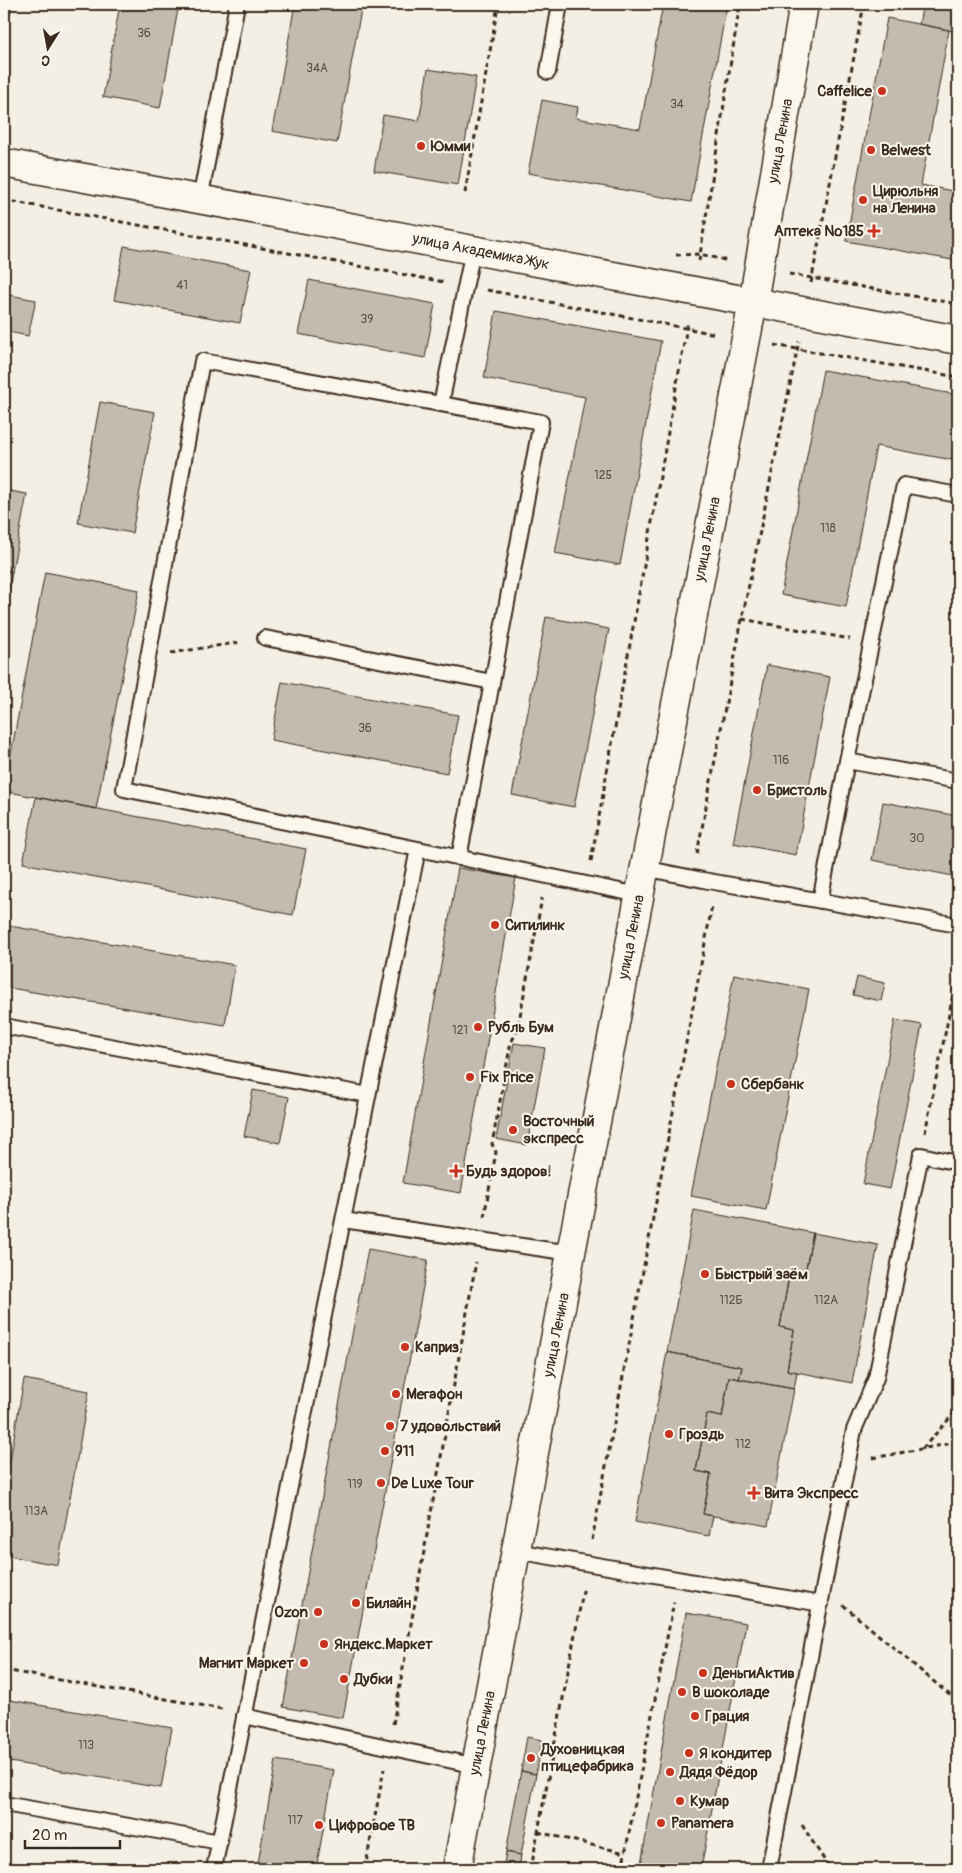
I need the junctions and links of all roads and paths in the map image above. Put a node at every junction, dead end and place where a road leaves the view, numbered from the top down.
1 (238, 4) edge
2 (492, 4) edge
3 (560, 4) edge
4 (740, 4) edge
5 (804, 4) edge
6 (864, 4) edge
7 (548, 72) dead end
8 (4, 163) edge
9 (465, 193) dead end
10 (200, 200) junction
11 (473, 250) junction
12 (694, 291) junction
13 (753, 302) junction
14 (806, 312) junction
15 (958, 340) edge
16 (441, 404) junction
17 (958, 495) edge
18 (742, 619) junction
19 (264, 638) joint
20 (870, 642) junction
21 (148, 656) junction
22 (492, 682) junction
23 (847, 761) junction
24 (958, 781) edge
25 (418, 849) junction
26 (459, 858) junction
27 (644, 868) junction
28 (546, 876) junction
29 (703, 880) junction
30 (587, 884) junction
31 (639, 895) junction
32 (820, 901) junction
33 (958, 926) edge
34 (958, 970) edge
35 (4, 1026) edge
36 (368, 1095) junction
37 (921, 1155) junction
38 (958, 1163) edge
39 (343, 1220) junction
40 (480, 1239) junction
41 (571, 1253) junction
42 (958, 1409) edge
43 (958, 1442) edge
44 (921, 1449) junction
45 (848, 1462) junction
46 (516, 1551) junction
47 (588, 1563) junction
48 (678, 1579) junction
49 (824, 1588) junction
50 (820, 1604) junction
51 (4, 1670) edge
52 (958, 1702) edge
53 (222, 1709) dead end
54 (244, 1716) junction
55 (388, 1748) junction
56 (476, 1766) junction
57 (783, 1797) junction
58 (4, 1804) edge
59 (538, 1832) junction
60 (220, 1842) junction
61 (625, 1853) junction
62 (214, 1869) edge
63 (365, 1869) edge
64 (457, 1869) edge
65 (531, 1869) edge
66 (622, 1869) edge
67 (769, 1869) edge
68 (830, 1869) edge

1 - 10 lane
2 - 9 path
3 - 7 lane
4 - 12 path
5 - 13 main road, улица Ленина
6 - 14 path
8 - 10 main road, улица Академика Жук
10 - 11 main road, улица Академика Жук
11 - 12 main road, улица Академика Жук
11 - 16 lane
12 - 13 main road, улица Академика Жук
12 - 30 path
13 - 14 main road, улица Академика Жук
13 - 27 main road, улица Ленина
14 - 15 main road, улица Академика Жук
14 - 18 path
16 - 21 lane
16 - 22 lane
17 - 20 lane
18 - 20 path
18 - 29 path
19 - 21 path
19 - 22 lane
20 - 23 lane
21 - 25 lane
22 - 26 lane
23 - 24 lane
23 - 32 lane
25 - 26 lane
25 - 36 lane
26 - 28 lane
27 - 29 lane
27 - 31 main road, улица Ленина
28 - 30 lane
28 - 40 path
29 - 32 lane
29 - 47 path
30 - 31 lane
31 - 41 main road, улица Ленина
32 - 33 lane
34 - 37 path
35 - 36 lane
36 - 39 lane
37 - 38 lane
37 - 45 lane
39 - 40 lane
39 - 54 lane
40 - 41 lane
40 - 55 path
41 - 46 main road, улица Ленина
42 - 44 path
43 - 44 path
44 - 45 path
45 - 49 lane
46 - 47 lane
46 - 56 main road, улица Ленина
47 - 48 lane
47 - 59 path
48 - 50 lane
48 - 61 path
49 - 50 lane
49 - 52 path
50 - 57 lane
51 - 53 path
54 - 55 lane
54 - 60 lane
55 - 56 lane
55 - 63 path
56 - 64 main road, улица Ленина
57 - 67 lane
57 - 68 path
58 - 60 lane
59 - 61 path
59 - 65 path
60 - 62 lane
61 - 66 path

